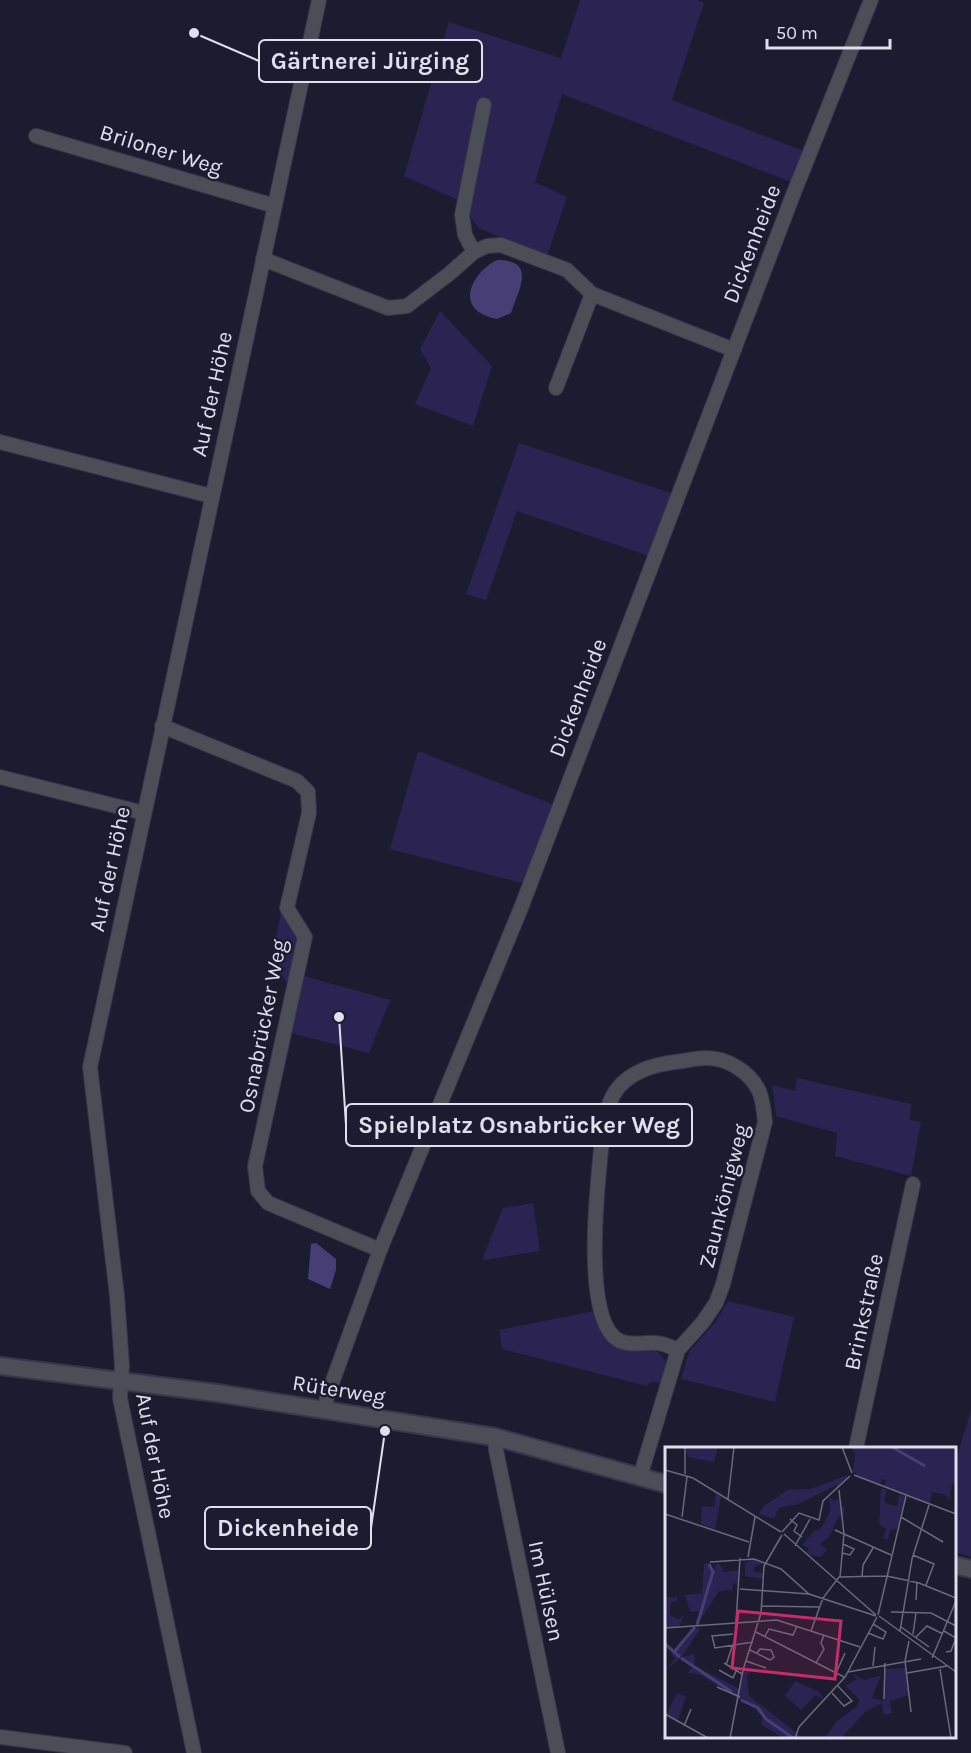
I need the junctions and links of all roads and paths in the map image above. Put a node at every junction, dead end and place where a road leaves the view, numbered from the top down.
1 (318, 0) edge
2 (870, 0) edge
3 (484, 105) dead end
4 (36, 136) dead end
5 (275, 206) junction
6 (474, 252) junction
7 (263, 260) junction
8 (592, 294) junction
9 (734, 350) junction
10 (556, 388) dead end
11 (0, 442) edge
12 (211, 496) junction
13 (162, 726) junction
14 (0, 777) edge
15 (144, 813) junction
16 (913, 1184) dead end
17 (380, 1250) junction
18 (678, 1350) junction
19 (0, 1366) edge
20 (121, 1381) junction
21 (325, 1410) junction
22 (495, 1437) junction
23 (855, 1447) edge
24 (640, 1477) junction
25 (665, 1484) edge
26 (956, 1565) edge
27 (971, 1569) edge
28 (0, 1737) edge
29 (125, 1753) edge
30 (194, 1753) edge
31 (558, 1753) edge

1 - 5 street, Auf der Höhe
2 - 9 street, Dickenheide
3 - 6 street
4 - 5 street, Briloner Weg
5 - 7 street, Auf der Höhe
6 - 7 street
6 - 8 street
7 - 12 street, Auf der Höhe
8 - 9 street
8 - 10 street
9 - 17 street, Dickenheide
11 - 12 street
12 - 13 street, Auf der Höhe
13 - 15 street, Auf der Höhe
13 - 17 street, Osnabrücker Weg
14 - 15 street
15 - 20 street, Auf der Höhe
16 - 23 street, Brinkstraße
17 - 21 street, Dickenheide
18 - 18 street, Zaunkönigweg
18 - 24 street, Zaunkönigweg
19 - 20 street, Rüterweg
20 - 21 street, Rüterweg
20 - 30 street, Auf der Höhe
21 - 22 street, Rüterweg
22 - 24 street, Rüterweg
22 - 31 street, Im Hülsen
24 - 25 street, Rüterweg
26 - 27 street
28 - 29 street

